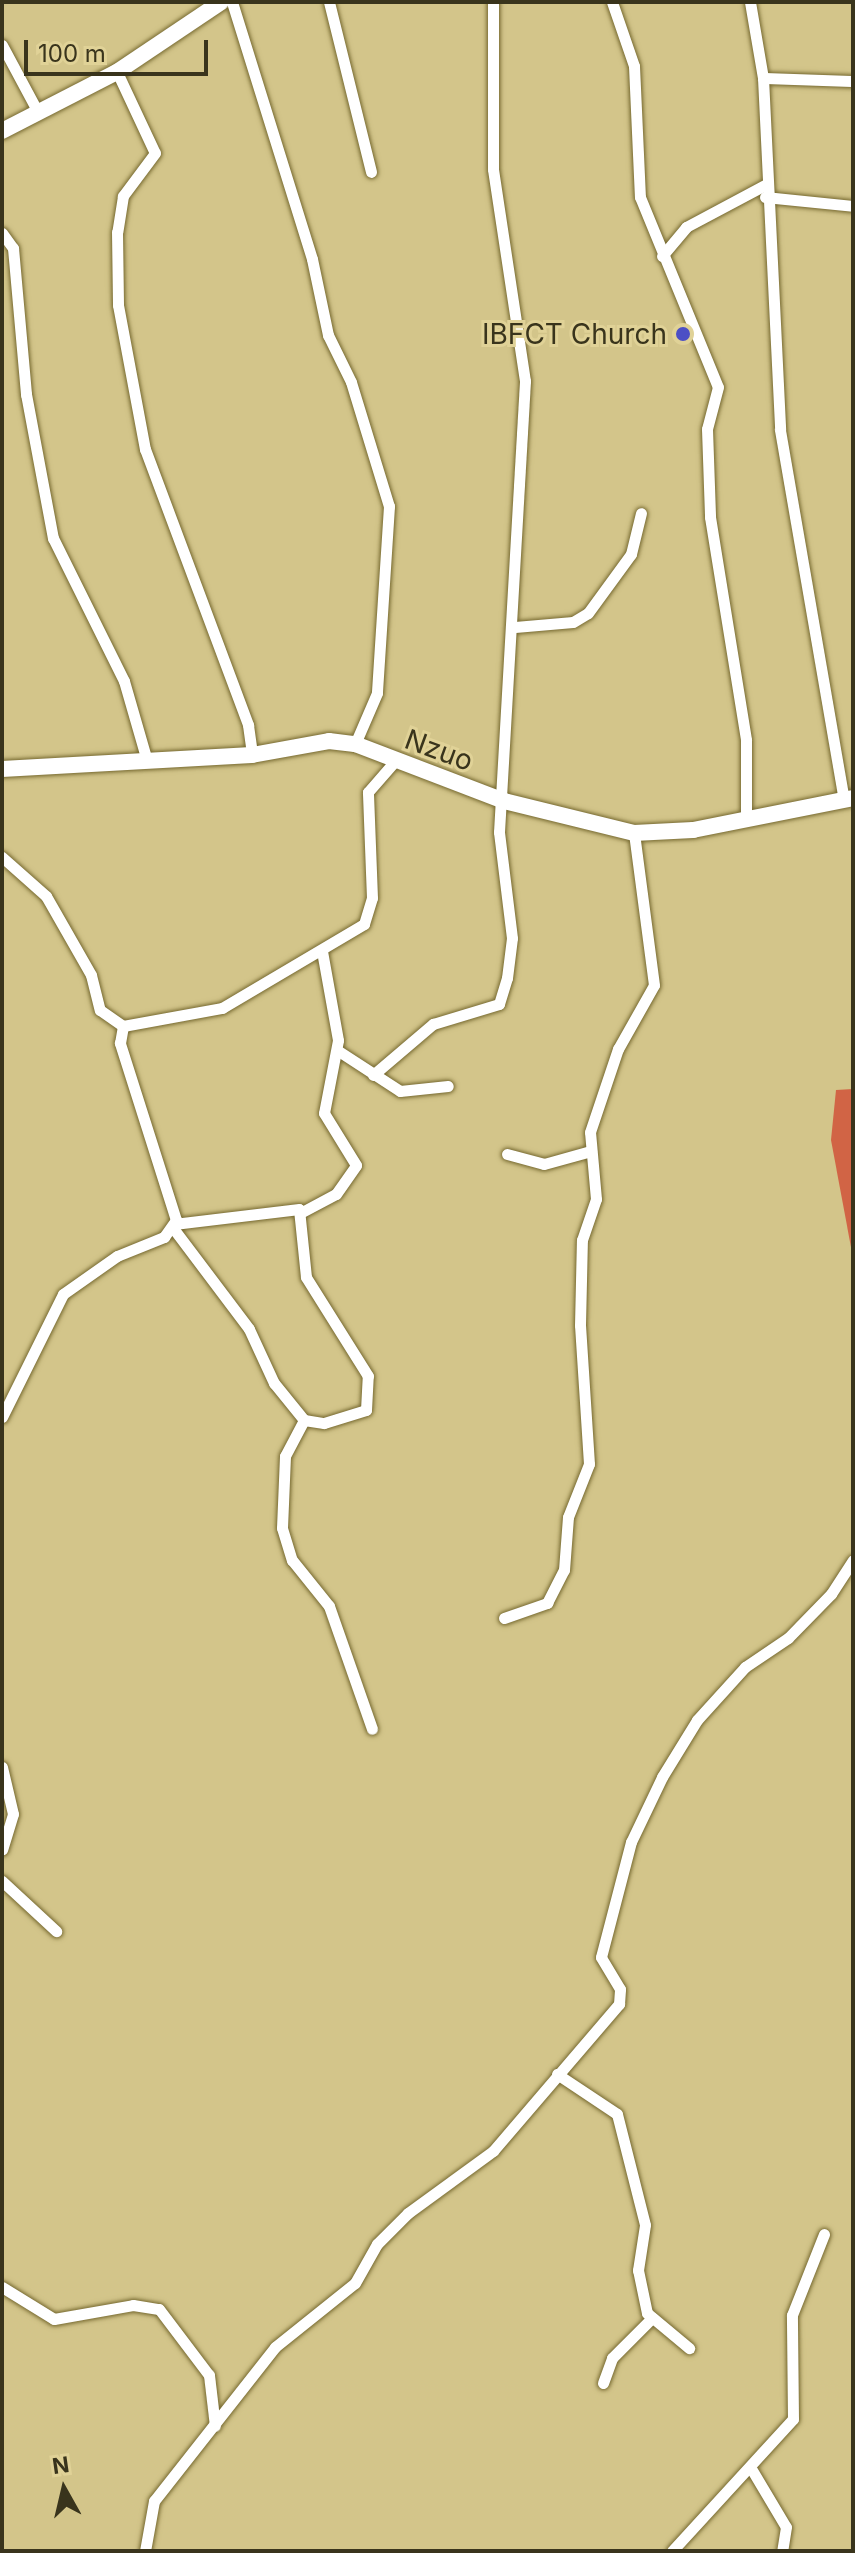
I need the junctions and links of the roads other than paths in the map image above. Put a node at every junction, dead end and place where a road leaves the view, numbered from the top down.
1 (221, 2) edge
2 (232, 2) edge
3 (329, 2) edge
4 (493, 2) edge
5 (612, 2) edge
6 (750, 2) edge
7 (2, 45) edge
8 (117, 72) junction
9 (763, 78) junction
10 (853, 81) edge
11 (38, 112) junction
12 (2, 131) edge
13 (371, 172) dead end
14 (765, 191) junction
15 (853, 206) edge
16 (2, 233) edge
17 (662, 256) junction
18 (641, 513) dead end
19 (515, 627) junction
20 (355, 744) junction
21 (252, 755) junction
22 (146, 757) junction
23 (394, 762) junction
24 (2, 769) edge
25 (849, 798) edge
26 (504, 801) junction
27 (746, 816) junction
28 (634, 833) junction
29 (2, 857) edge
30 (322, 951) junction
31 (123, 1026) junction
32 (337, 1050) junction
33 (373, 1075) junction
34 (448, 1086) dead end
35 (591, 1151) junction
36 (507, 1154) dead end
37 (302, 1212) junction
38 (174, 1226) junction
39 (2, 1417) edge
40 (304, 1420) junction
41 (853, 1560) edge
42 (504, 1618) dead end
43 (372, 1729) dead end
44 (2, 1767) edge
45 (2, 1849) edge
46 (2, 1881) edge
47 (56, 1931) dead end
48 (557, 2074) junction
49 (824, 2234) dead end
50 (2, 2287) edge
51 (652, 2318) junction
52 (689, 2348) dead end
53 (603, 2383) dead end
54 (215, 2426) junction
55 (752, 2470) junction
56 (145, 2551) edge
57 (672, 2551) edge
58 (782, 2551) edge

1 - 8 street
2 - 20 street
3 - 13 street
4 - 19 street
5 - 17 street
6 - 9 street
7 - 11 street
8 - 11 street
8 - 21 street
9 - 10 street
9 - 14 street
11 - 12 street
14 - 15 street
14 - 17 street
14 - 25 street
16 - 22 street
17 - 27 street
18 - 19 street
19 - 26 street
20 - 21 street
20 - 23 street, Nzuo
21 - 22 street
22 - 24 street
23 - 26 street, Nzuo
23 - 30 street
25 - 27 street, Nzuo
26 - 28 street, Nzuo
26 - 33 street
27 - 28 street, Nzuo
28 - 35 street
29 - 31 street
30 - 31 street
30 - 32 street
31 - 38 street
32 - 33 street
32 - 37 street
33 - 34 street
35 - 36 street
35 - 42 street
37 - 38 street
37 - 40 street
38 - 39 street
38 - 40 street
40 - 43 street
41 - 48 street
44 - 45 street
46 - 47 street
48 - 51 street
48 - 54 street
49 - 55 street
50 - 54 street
51 - 52 street
51 - 53 street
54 - 56 street
55 - 57 street
55 - 58 street

